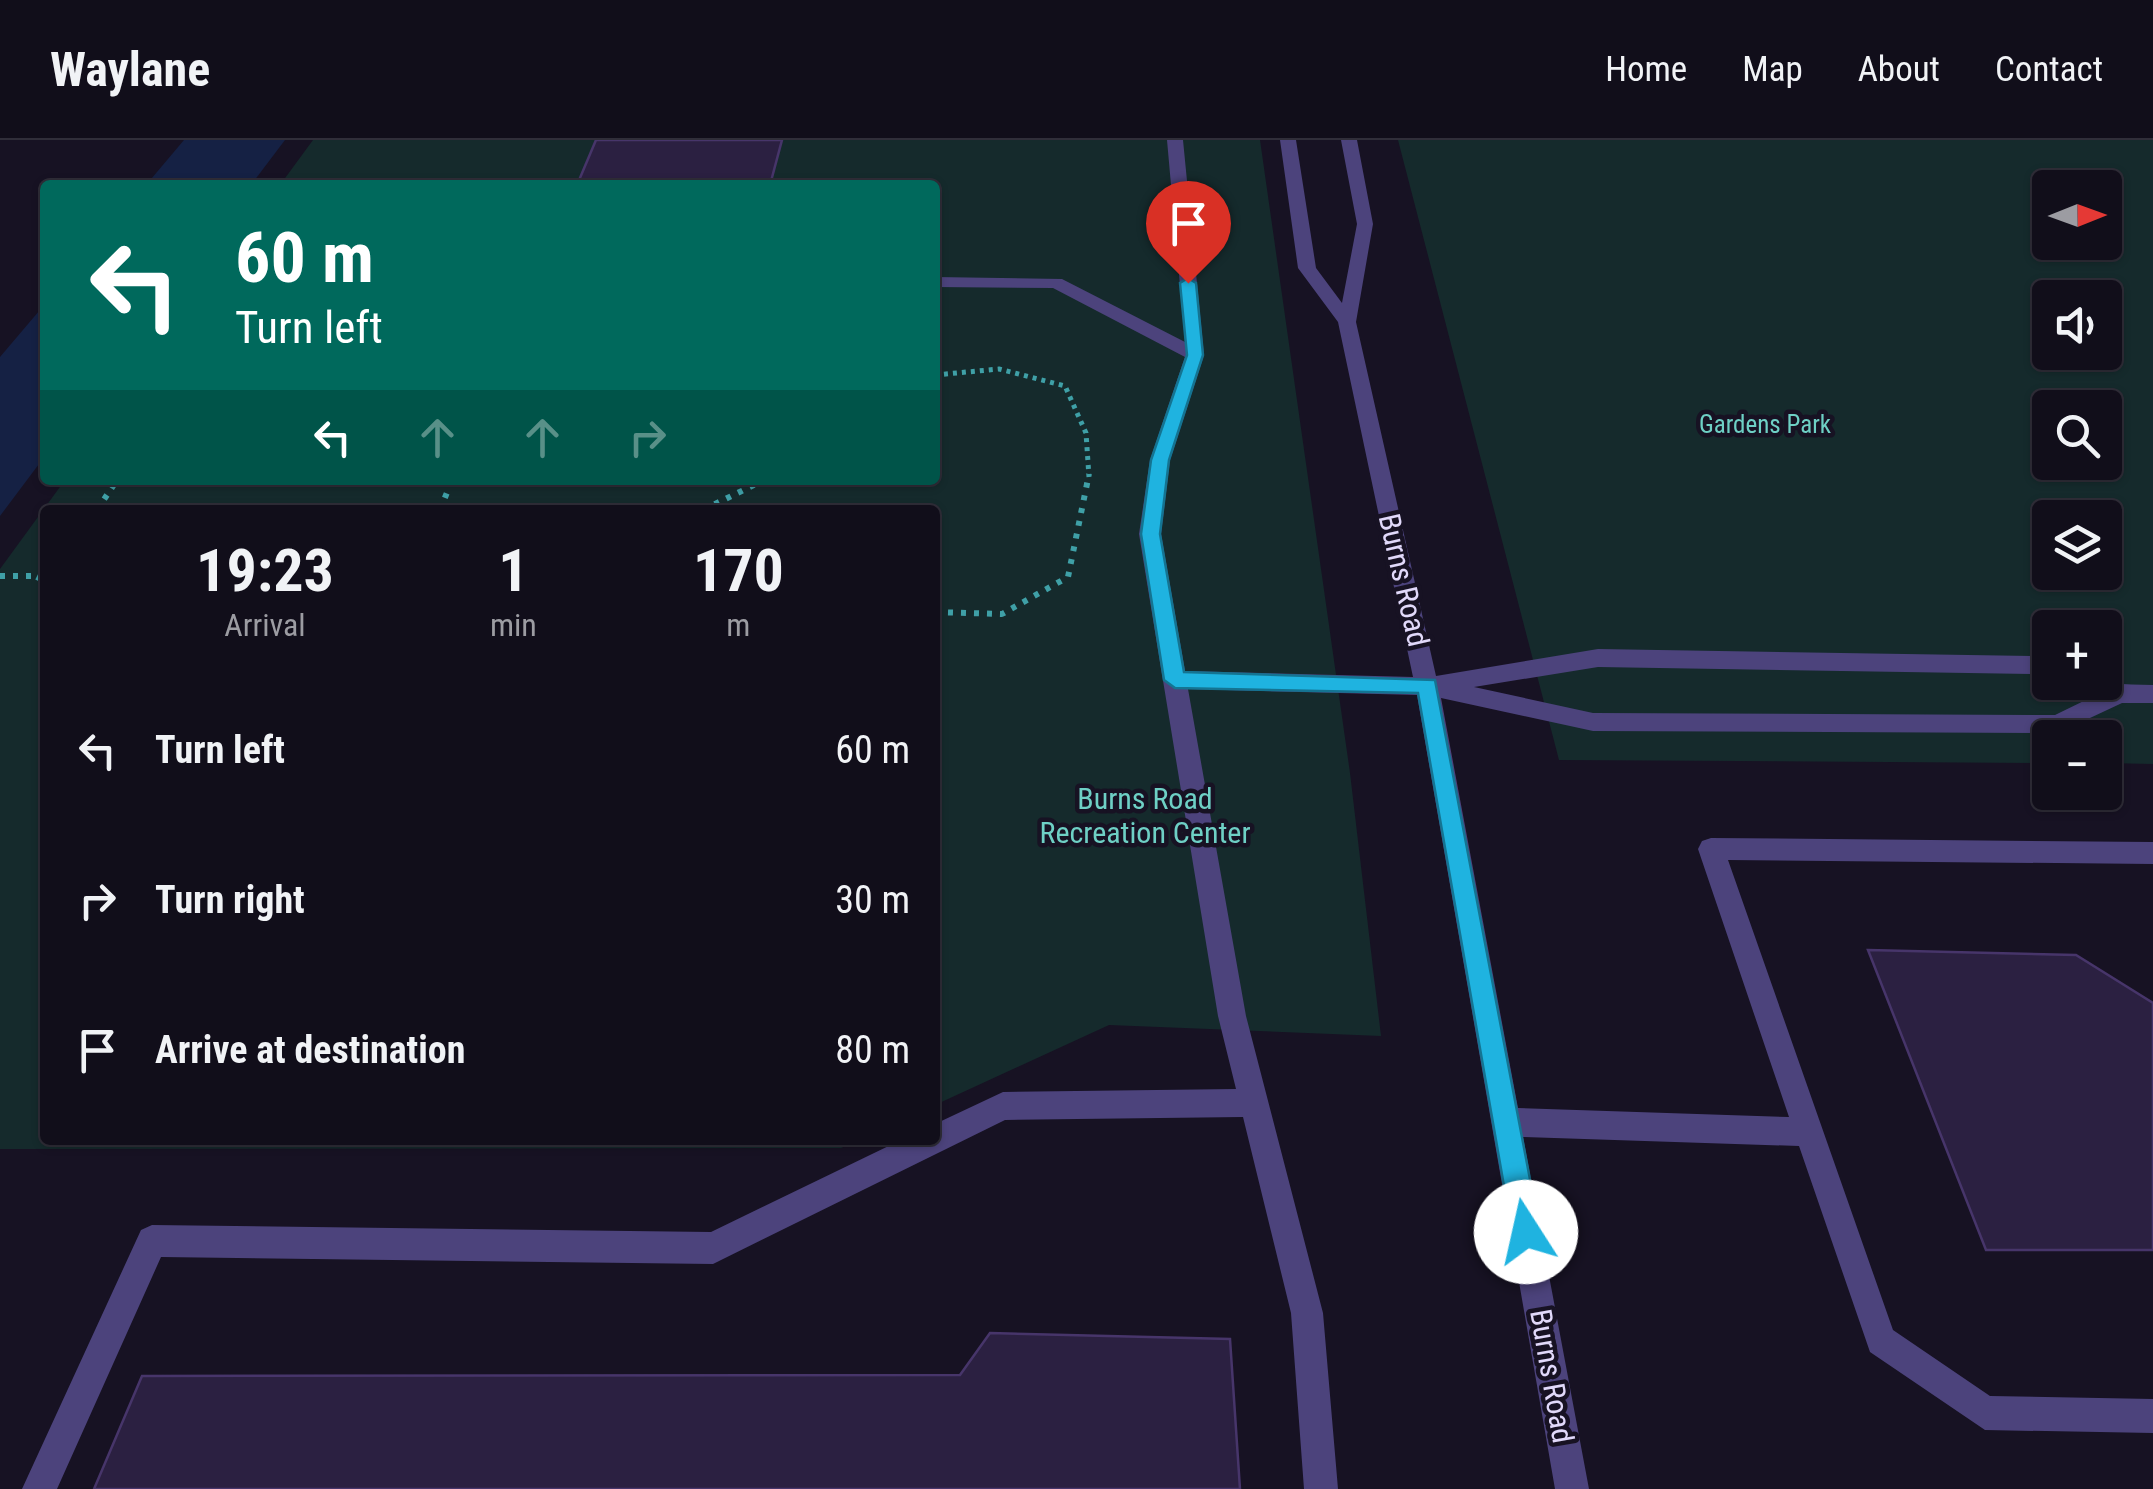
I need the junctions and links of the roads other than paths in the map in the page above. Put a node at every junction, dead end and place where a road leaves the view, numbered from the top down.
1 (1174, 140) edge
2 (1288, 140) edge
3 (1349, 140) edge
4 (940, 282) edge
5 (1347, 322) junction
6 (1195, 355) junction
7 (2032, 665) edge
8 (1175, 680) junction
9 (1427, 686) junction
10 (2122, 694) edge
11 (2153, 694) edge
12 (2107, 700) edge
13 (2153, 853) edge
14 (1254, 1104) junction
15 (1506, 1122) junction
16 (1808, 1132) junction
17 (940, 1137) edge
18 (924, 1145) edge
19 (2153, 1416) edge
20 (39, 1489) edge
21 (1321, 1489) edge
22 (1572, 1489) edge

1 - 6 street
2 - 5 street, Burns Road
3 - 5 street, Burns Road
4 - 6 street
5 - 9 street, Burns Road
6 - 8 street
7 - 9 street
8 - 9 street
8 - 14 street
9 - 12 street
9 - 15 street, Burns Road
10 - 11 street
13 - 16 street
14 - 17 street
14 - 21 street
15 - 16 street
15 - 22 street, Burns Road
16 - 19 street
18 - 20 street

